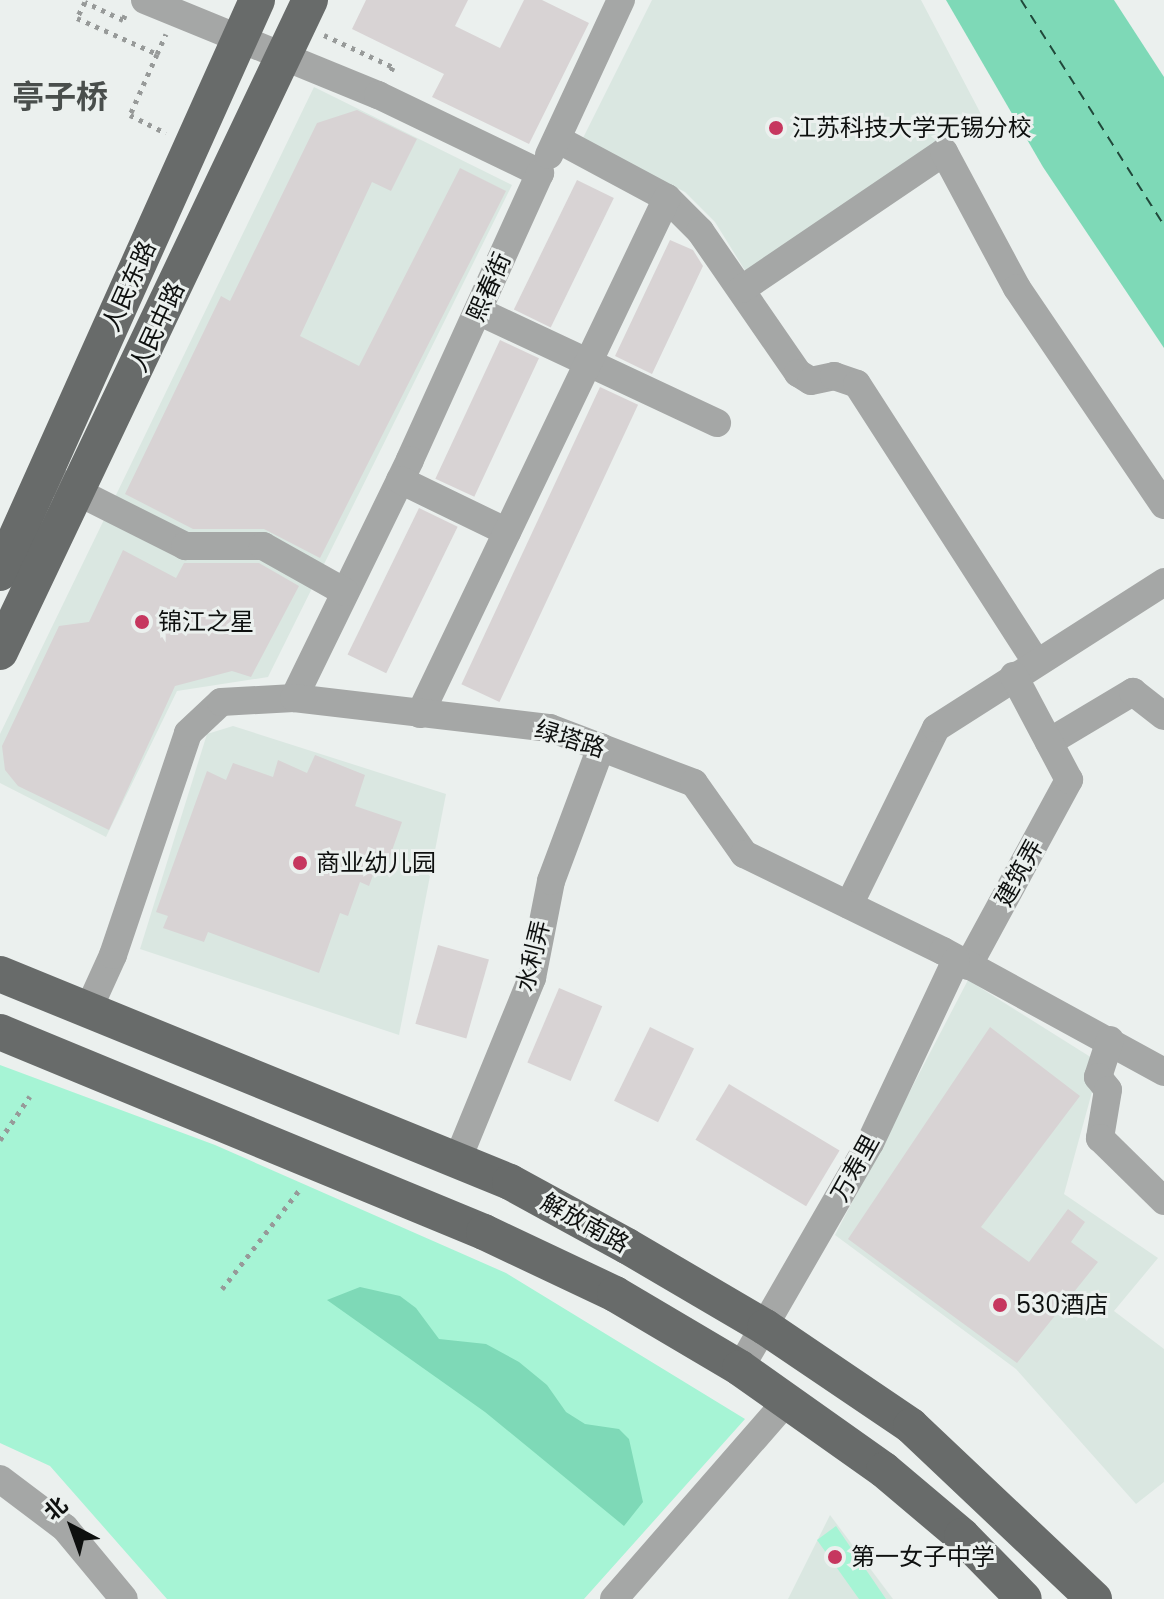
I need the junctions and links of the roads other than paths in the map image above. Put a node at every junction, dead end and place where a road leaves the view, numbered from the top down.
1 (145, 0) edge
2 (257, 0) edge
3 (621, 0) edge
4 (315, 17) edge
5 (240, 36) junction
6 (285, 55) junction
7 (557, 139) junction
8 (540, 173) junction
9 (667, 198) junction
10 (742, 289) junction
11 (478, 311) junction
12 (588, 364) junction
13 (717, 423) dead end
14 (46, 476) junction
15 (400, 480) junction
16 (78, 492) junction
17 (1164, 505) edge
18 (507, 532) junction
19 (0, 573) edge
20 (1164, 582) edge
21 (345, 592) junction
22 (0, 652) edge
23 (1025, 669) junction
24 (294, 698) junction
25 (420, 714) junction
26 (1164, 716) edge
27 (1049, 742) junction
28 (601, 747) junction
29 (849, 905) junction
30 (962, 963) junction
31 (0, 974) edge
32 (89, 1008) junction
33 (0, 1032) edge
34 (1110, 1040) junction
35 (1164, 1072) edge
36 (457, 1161) junction
37 (1164, 1201) edge
38 (765, 1327) junction
39 (740, 1368) junction
40 (787, 1401) junction
41 (0, 1479) edge
42 (124, 1599) edge
43 (614, 1599) edge
44 (1024, 1599) edge
45 (1094, 1599) edge

1 - 5 street
2 - 5 main road, 人民东路
3 - 7 street, 熙春街
4 - 6 main road, 人民中路
5 - 6 street
5 - 14 main road, 人民东路
6 - 8 street
6 - 16 main road, 人民中路
7 - 8 street, 熙春街
7 - 9 street
8 - 11 street, 熙春街
9 - 10 street
9 - 12 street
10 - 17 street
10 - 23 street
11 - 12 street
11 - 15 street, 熙春街
12 - 13 street
12 - 18 street
14 - 16 street
14 - 19 main road, 人民东路
15 - 18 street
15 - 21 street, 熙春街
16 - 21 street
16 - 22 main road, 人民中路
18 - 25 street
20 - 23 street
21 - 24 street, 熙春街
23 - 27 street
23 - 29 street
24 - 25 street, 绿塔路
24 - 32 street, 绿塔路
25 - 28 street, 绿塔路
26 - 27 street
27 - 30 street, 建筑弄
28 - 29 street, 绿塔路
28 - 36 street, 水利弄
29 - 30 street, 绿塔路
30 - 34 street, 绿塔路
30 - 38 street, 万寿里
31 - 32 main road, 解放南路
32 - 36 main road, 解放南路
33 - 39 main road, 解放南路
34 - 35 street, 绿塔路
34 - 37 street
36 - 38 main road, 解放南路
38 - 39 street, 万寿里
38 - 45 main road, 解放南路
39 - 40 main road, 解放南路
40 - 43 street
40 - 44 main road, 解放南路
41 - 42 street

